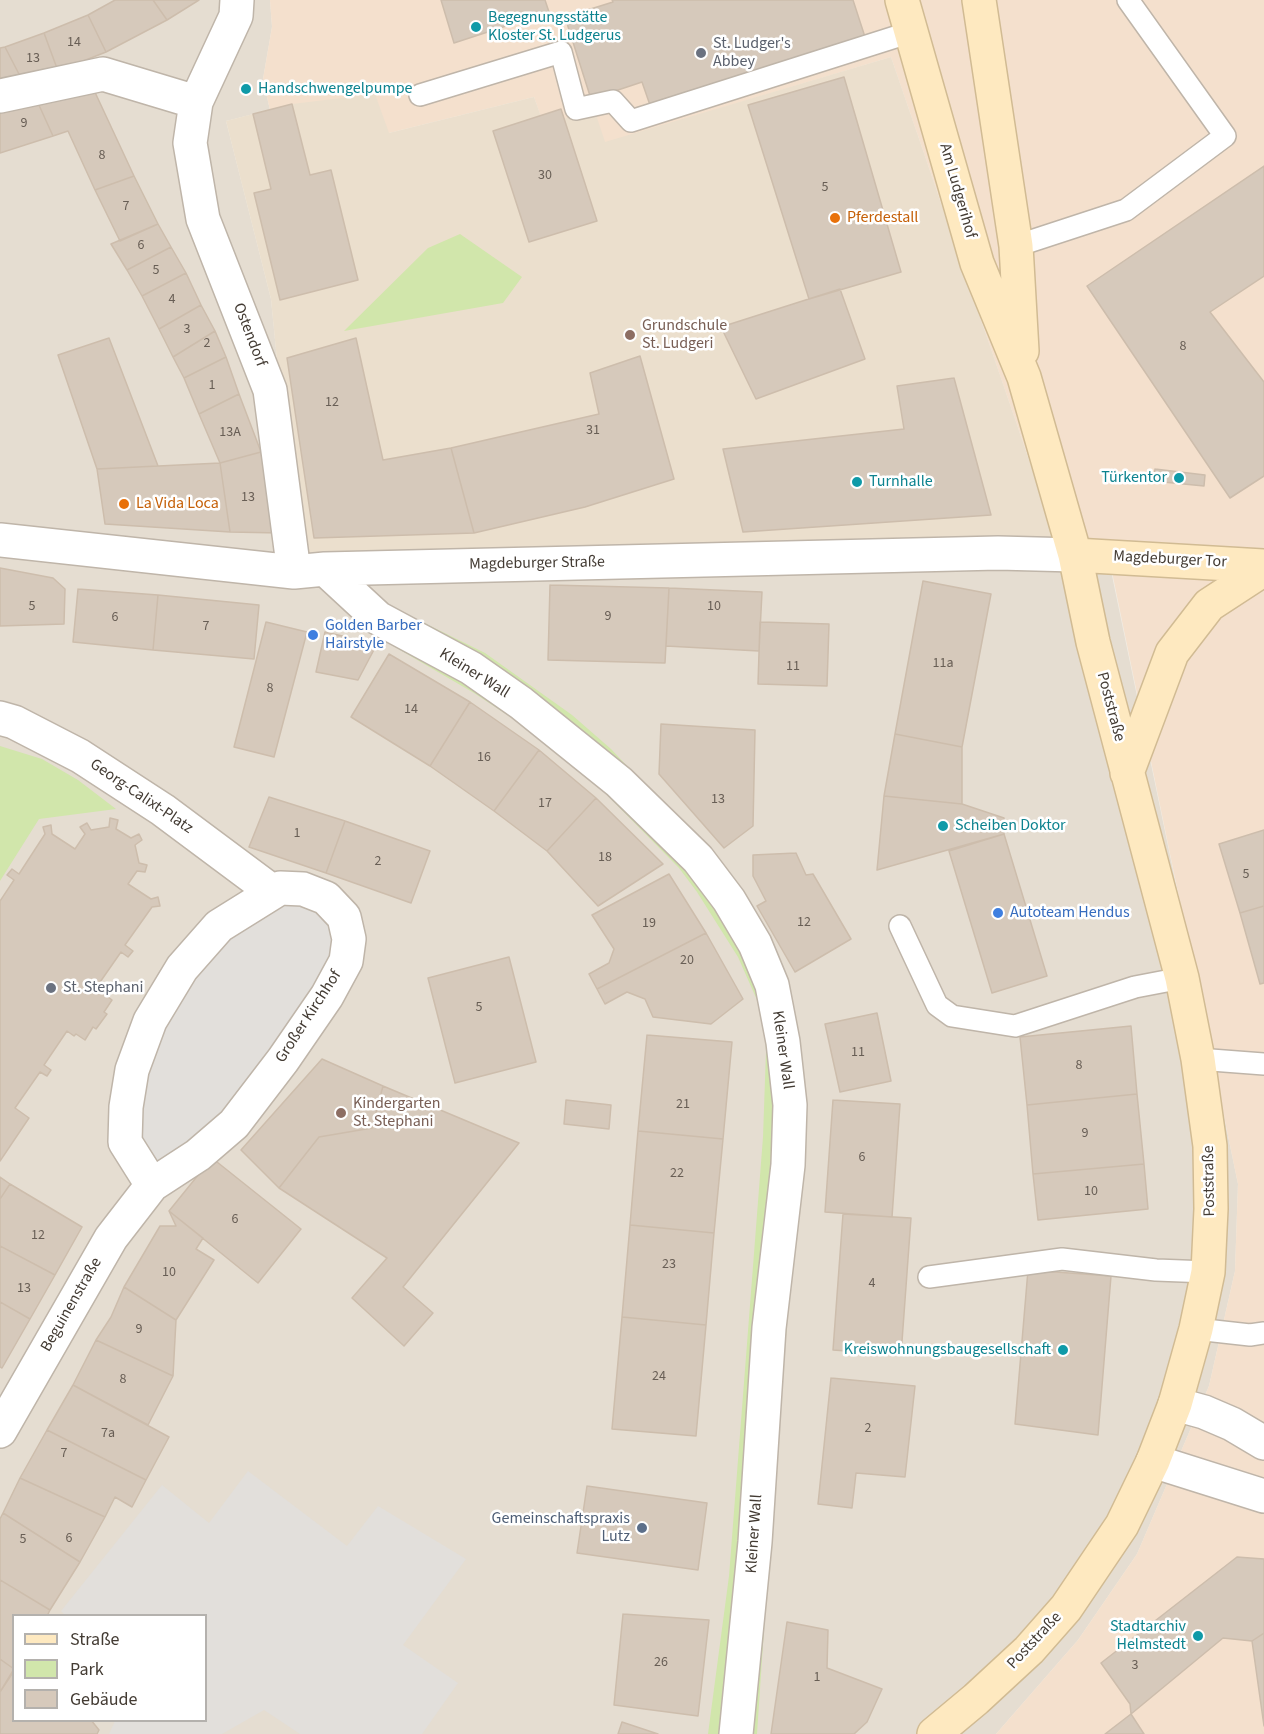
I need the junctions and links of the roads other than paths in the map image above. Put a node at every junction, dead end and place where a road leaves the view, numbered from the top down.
1 (237, 0) edge
2 (902, 0) edge
3 (979, 0) edge
4 (1128, 0) edge
5 (911, 32) junction
6 (420, 95) dead end
7 (0, 96) edge
8 (195, 102) junction
9 (1016, 246) junction
10 (1024, 377) junction
11 (0, 540) edge
12 (1075, 555) junction
13 (1264, 567) edge
14 (310, 571) junction
15 (0, 718) edge
16 (1127, 773) junction
17 (273, 892) junction
18 (900, 926) dead end
19 (1182, 978) junction
20 (1198, 1059) junction
21 (1264, 1064) edge
22 (152, 1185) junction
23 (1208, 1272) junction
24 (929, 1277) dead end
25 (1196, 1329) junction
26 (1264, 1333) edge
27 (1175, 1404) junction
28 (0, 1431) edge
29 (1264, 1443) edge
30 (1153, 1461) junction
31 (1264, 1496) edge
32 (736, 1734) edge
33 (934, 1734) edge

1 - 8 street, Ostendorf
2 - 5 main road, Am Ludgerihof
3 - 9 main road, Am Ludgerihof
4 - 9 lane
5 - 6 lane
5 - 10 main road, Am Ludgerihof
7 - 8 street
8 - 14 street, Ostendorf
9 - 10 main road, Am Ludgerihof
10 - 12 main road, Am Ludgerihof
11 - 14 street, Magdeburger Straße
12 - 13 main road, Magdeburger Tor
12 - 14 street, Magdeburger Straße
12 - 16 main road, Poststraße
13 - 16 main road
14 - 32 street, Kleiner Wall
15 - 17 street, Georg-Calixt-Platz
16 - 19 main road, Poststraße
17 - 22 street, Großer Kirchhof
17 - 22 street, Großer Kirchhof
18 - 19 lane
19 - 20 main road, Poststraße
20 - 21 lane
20 - 23 main road, Poststraße
22 - 28 street, Beguinenstraße
23 - 24 lane
23 - 25 main road, Poststraße
25 - 26 lane
25 - 27 main road, Poststraße
27 - 29 street
27 - 30 main road, Poststraße
30 - 31 street
30 - 33 main road, Poststraße

